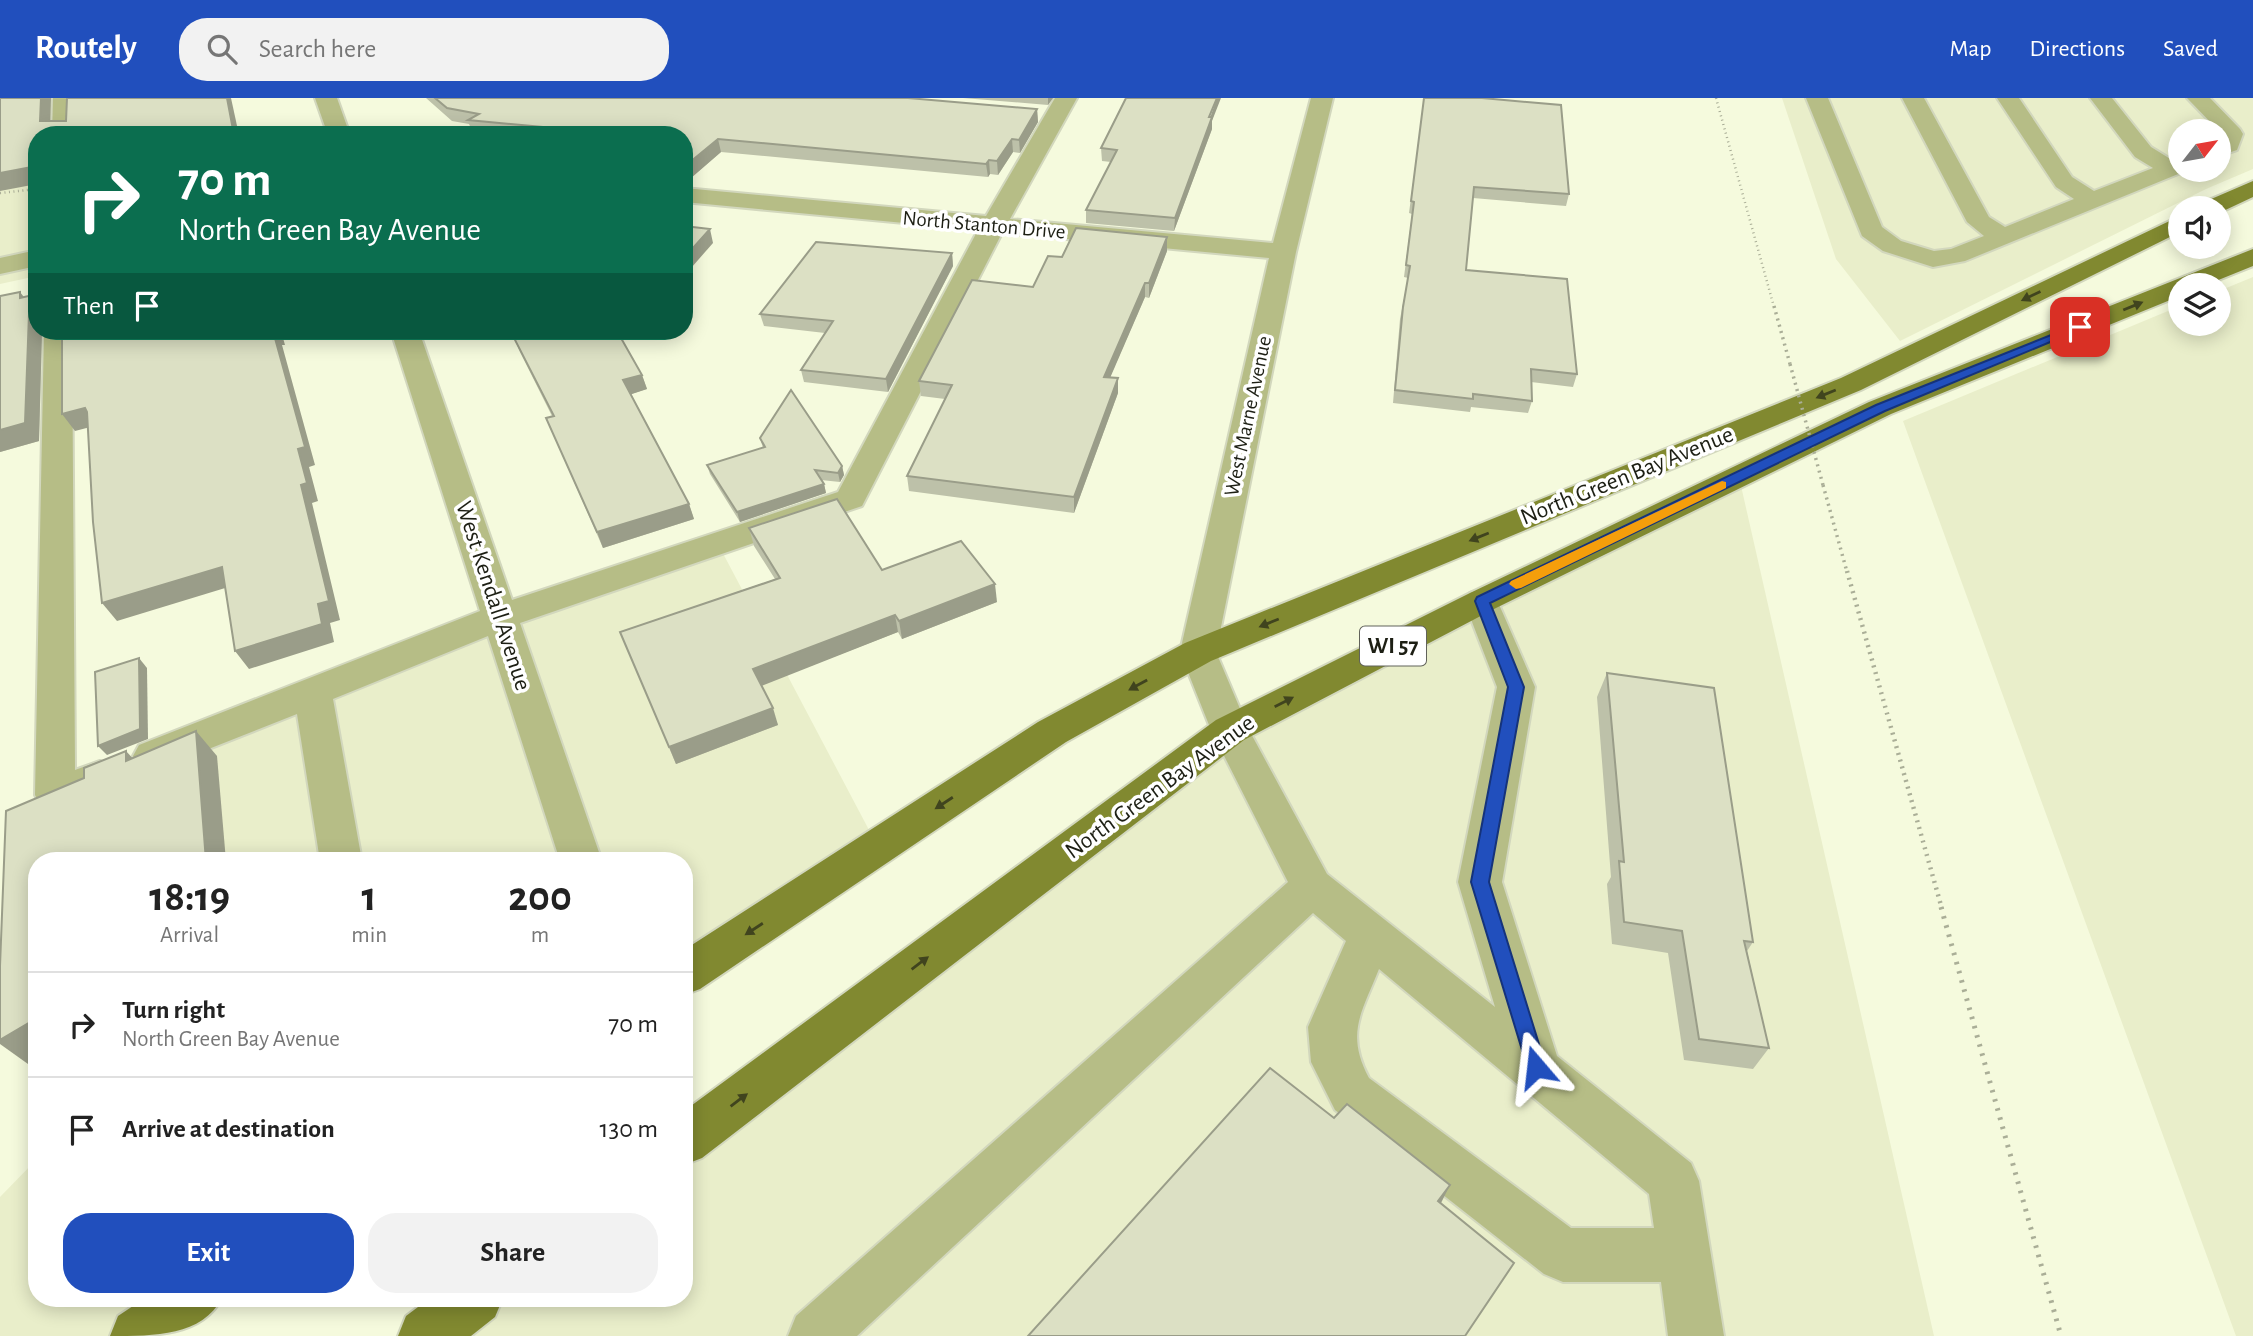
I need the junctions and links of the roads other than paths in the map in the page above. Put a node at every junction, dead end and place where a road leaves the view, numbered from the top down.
1 (64, 98) edge
2 (326, 98) edge
3 (1322, 98) edge
4 (1818, 98) edge
5 (1913, 98) edge
6 (2008, 98) edge
7 (2101, 98) edge
8 (2197, 98) edge
9 (1051, 108) edge
10 (2217, 119) edge
11 (63, 126) edge
12 (336, 126) edge
13 (2168, 163) edge
14 (2168, 170) edge
15 (2253, 188) edge
16 (693, 196) edge
17 (2231, 198) edge
18 (2094, 201) junction
19 (993, 226) junction
20 (2168, 229) edge
21 (2003, 237) junction
22 (1283, 251) junction
23 (2253, 257) edge
24 (28, 260) edge
25 (0, 266) edge
26 (2214, 273) edge
27 (2168, 292) edge
28 (58, 340) edge
29 (408, 340) edge
30 (1482, 601) junction
31 (500, 617) junction
32 (1198, 652) junction
33 (313, 692) junction
34 (1230, 730) junction
35 (340, 852) edge
36 (578, 852) edge
37 (1312, 887) junction
38 (1371, 934) junction
39 (693, 969) edge
40 (1536, 1067) junction
41 (693, 1135) edge
42 (1684, 1255) junction
43 (182, 1307) edge
44 (464, 1307) edge
45 (138, 1336) edge
46 (426, 1336) edge
47 (816, 1336) edge
48 (1696, 1336) edge

1 - 11 street
2 - 12 street
3 - 22 street, West Marne Avenue
4 - 21 street
5 - 21 street
6 - 18 street
7 - 13 street
8 - 10 street
9 - 19 street
14 - 18 street
15 - 17 main road
16 - 19 street, North Stanton Drive
18 - 21 street
19 - 22 street, North Stanton Drive
19 - 31 street
20 -> 32 main road, North Green Bay Avenue
22 - 32 street, West Marne Avenue
23 - 26 main road, North Green Bay Avenue / WI 57
24 - 25 street
30 -> 27 main road, North Green Bay Avenue / WI 57
28 - 33 street
29 - 31 street, West Kendall Avenue
34 -> 30 main road, North Green Bay Avenue / WI 57
30 - 40 street
31 - 33 street
31 - 36 street, West Kendall Avenue
32 - 34 street
32 -> 39 main road, North Green Bay Avenue
33 - 35 street
34 - 37 street
41 -> 34 main road, North Green Bay Avenue / WI 57
37 - 38 street
37 - 47 street
38 - 40 street
38 - 42 street
40 - 42 street
42 - 48 street
43 - 45 main road
44 - 46 main road

